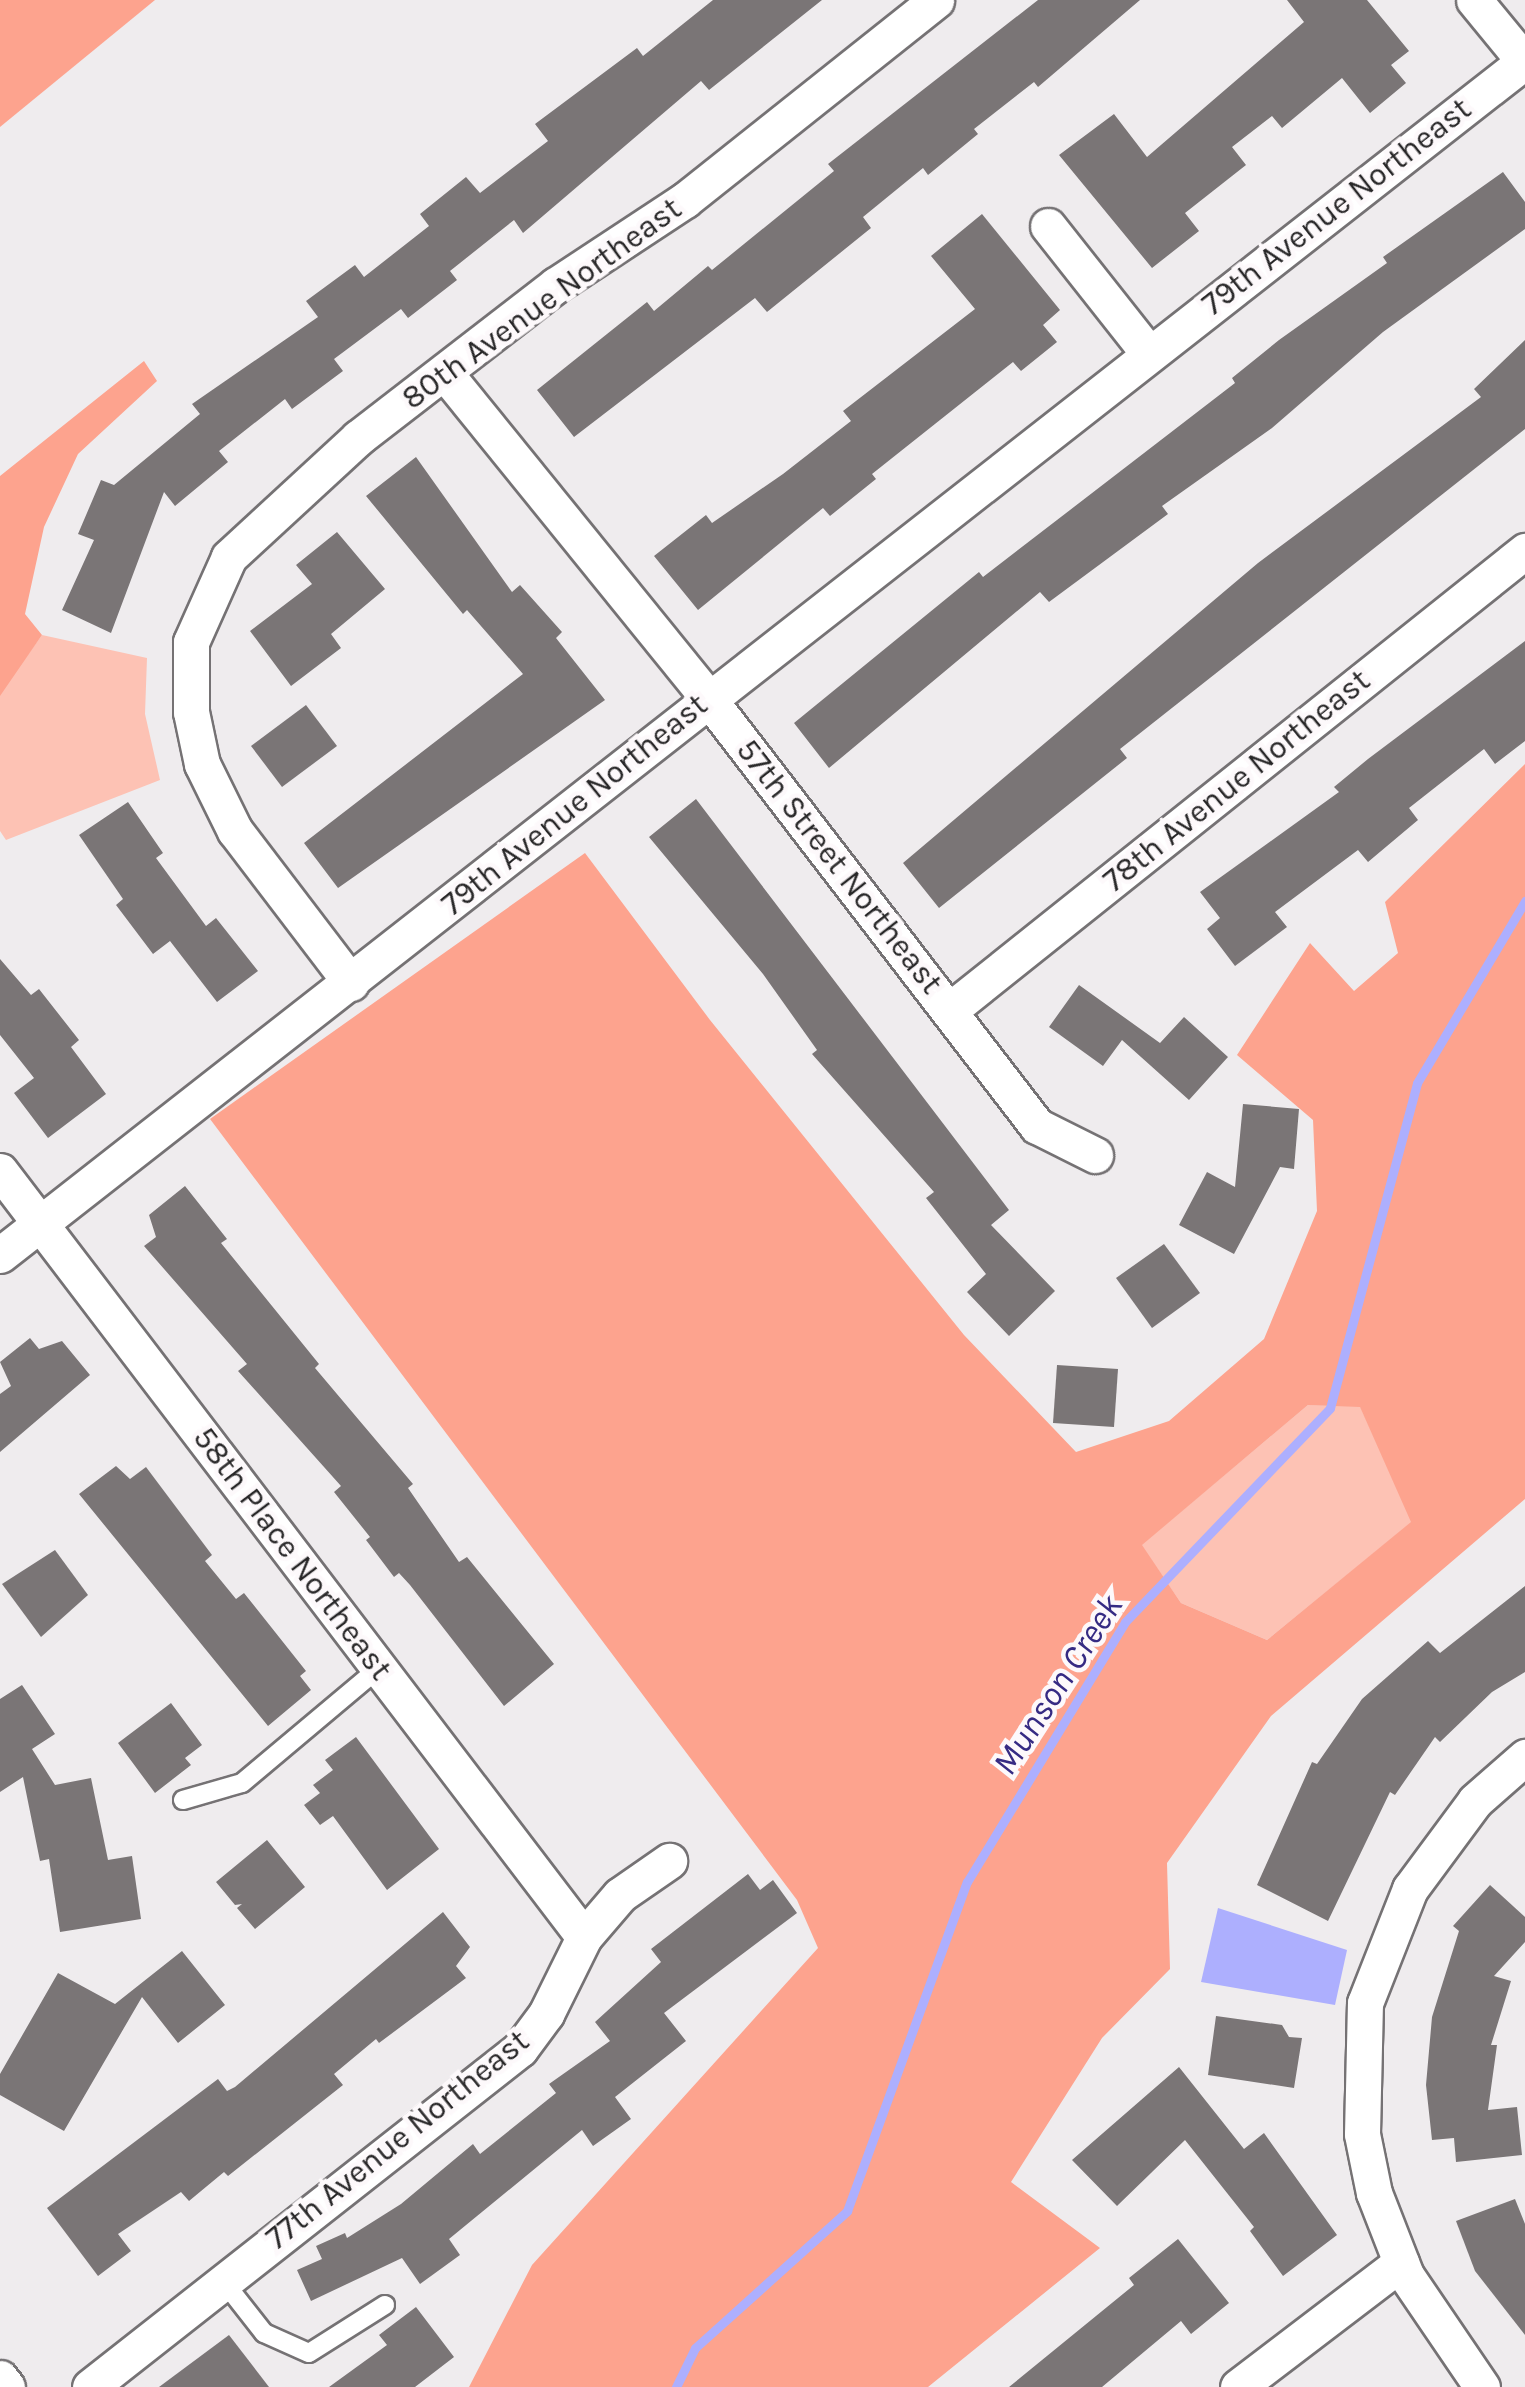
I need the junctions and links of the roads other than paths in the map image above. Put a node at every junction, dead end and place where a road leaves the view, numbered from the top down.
1 (936, 0) edge
2 (1474, 0) edge
3 (1525, 61) edge
4 (1048, 226) dead end
5 (1149, 354) junction
6 (445, 373) junction
7 (1525, 552) edge
8 (708, 698) junction
9 (350, 983) junction
10 (950, 1010) junction
11 (1095, 1155) dead end
12 (0, 1171) edge
13 (40, 1223) junction
14 (0, 1255) edge
15 (379, 1668) junction
16 (1525, 1756) edge
17 (183, 1800) dead end
18 (669, 1861) dead end
19 (584, 1937) junction
20 (1401, 2263) junction
21 (224, 2282) junction
22 (385, 2305) dead end
23 (0, 2378) edge
24 (7, 2387) edge
25 (90, 2387) edge
26 (1238, 2387) edge
27 (1482, 2387) edge

1 - 6 street, 80th Avenue Northeast
2 - 3 street
3 - 5 street, 79th Avenue Northeast
4 - 5 street
5 - 8 street, 79th Avenue Northeast
6 - 8 street, 57th Street Northeast
6 - 9 street, 80th Avenue Northeast
7 - 10 street, 78th Avenue Northeast
8 - 9 street, 79th Avenue Northeast
8 - 10 street, 57th Street Northeast
9 - 13 street, 79th Avenue Northeast
10 - 11 street, 57th Street Northeast
12 - 13 street, 58th Place Northeast
13 - 14 street, 79th Avenue Northeast
13 - 15 street, 58th Place Northeast
15 - 17 lane
15 - 19 street, 58th Place Northeast
16 - 20 street
18 - 19 street, 77th Avenue Northeast
19 - 21 street, 77th Avenue Northeast
20 - 26 street
20 - 27 street
21 - 22 lane
21 - 25 street, 77th Avenue Northeast
23 - 24 street

